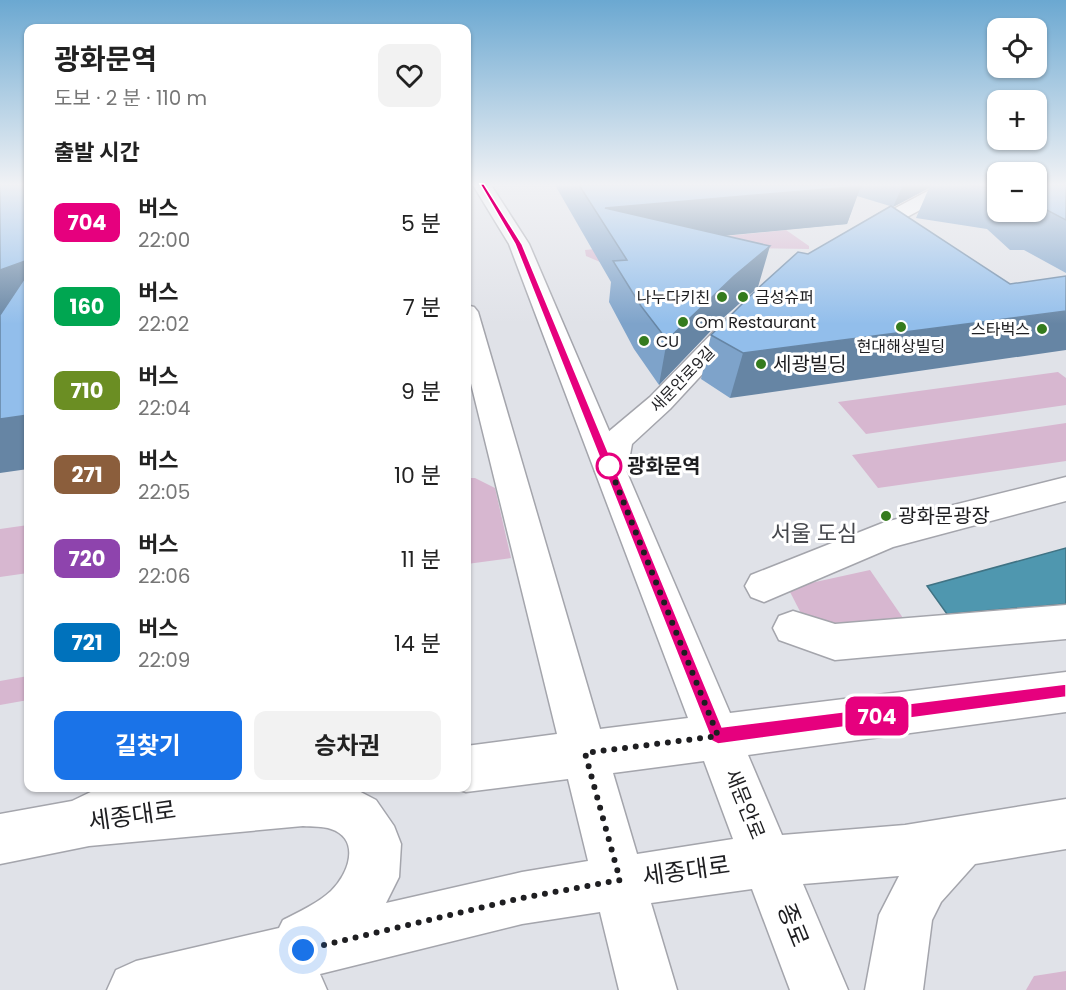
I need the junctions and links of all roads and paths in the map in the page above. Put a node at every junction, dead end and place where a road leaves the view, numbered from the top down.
1 (511, 231) edge
2 (867, 231) edge
3 (841, 245) edge
4 (752, 308) edge
5 (471, 331) edge
6 (611, 471) junction
7 (1066, 489) edge
8 (764, 586) dead end
9 (1066, 622) edge
10 (793, 628) dead end
11 (1066, 692) edge
12 (718, 736) junction
13 (585, 753) junction
14 (471, 768) edge
15 (144, 792) edge
16 (306, 792) edge
17 (76, 824) junction
18 (1066, 824) edge
19 (0, 839) edge
20 (960, 843) junction
21 (768, 861) junction
22 (620, 880) junction
23 (278, 975) edge
24 (136, 990) edge
25 (648, 990) edge
26 (819, 990) edge
27 (894, 990) edge

1 - 6 main road, 새문안로
2 - 3 main road
4 - 6 main road, 새문안로9길
5 - 13 main road
6 - 12 main road, 새문안로
7 - 8 main road
9 - 10 main road
11 - 12 main road
12 - 13 main road
12 - 21 main road, 새문안로
13 - 14 main road
13 - 22 main road
15 - 17 main road
16 - 17 main road, 세종대로
17 - 19 main road, 세종대로
17 - 23 main road
18 - 20 main road, 세종대로
20 - 21 main road, 세종대로
20 - 27 main road
21 - 22 main road, 세종대로
21 - 26 main road, 종로
22 - 23 main road, 세종대로
22 - 25 main road
23 - 24 main road, 세종대로

